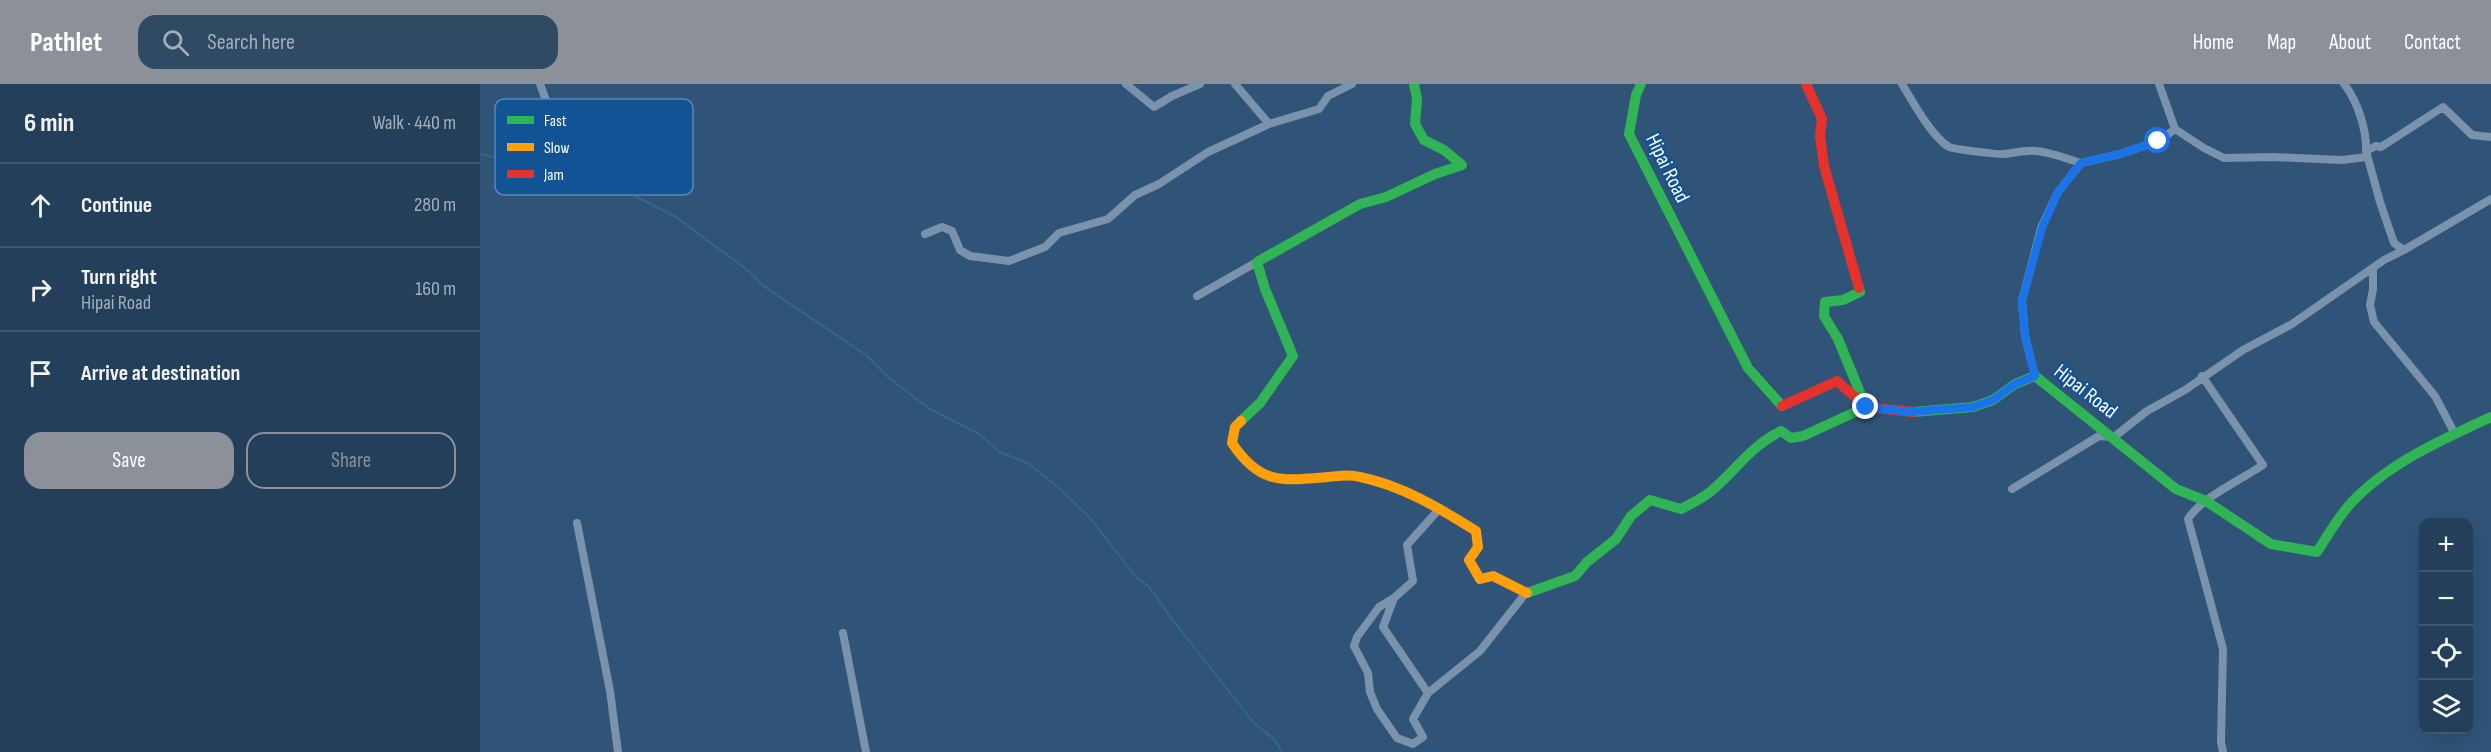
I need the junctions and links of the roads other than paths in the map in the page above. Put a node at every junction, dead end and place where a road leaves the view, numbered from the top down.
1 (540, 84) edge
2 (1126, 84) edge
3 (1200, 84) edge
4 (1235, 84) edge
5 (1352, 84) edge
6 (1414, 84) edge
7 (1641, 84) edge
8 (1806, 84) edge
9 (1903, 84) edge
10 (2159, 84) edge
11 (2343, 84) edge
12 (546, 99) edge
13 (1269, 124) junction
14 (2175, 129) junction
15 (2491, 137) edge
16 (2366, 154) junction
17 (2081, 163) junction
18 (2491, 199) edge
19 (925, 234) dead end
20 (2404, 249) junction
21 (1257, 262) junction
22 (2373, 268) junction
23 (1197, 297) dead end
24 (2035, 376) junction
25 (2202, 376) junction
26 (1866, 407) junction
27 (2491, 417) edge
28 (2455, 434) junction
29 (2114, 437) junction
30 (2013, 489) dead end
31 (2206, 501) junction
32 (1440, 508) junction
33 (577, 523) dead end
34 (1525, 594) junction
35 (1394, 598) junction
36 (843, 633) dead end
37 (1428, 693) junction
38 (618, 752) edge
39 (866, 752) edge
40 (2223, 752) edge

1 - 12 street
2 - 3 street
4 - 13 street
5 - 13 street
6 - 21 street
7 - 26 street, Hipai Road
8 - 26 street
9 - 17 street
10 - 14 street
11 - 16 street
13 - 19 street
14 - 16 street
14 - 17 street
15 - 16 street
16 - 20 street
17 - 24 street
18 - 20 street
20 - 22 street
21 - 23 street
21 - 32 street
22 - 25 street
22 - 28 street
24 - 26 street, Hipai Road
24 - 29 street, Hipai Road
25 - 29 street
25 - 31 street
26 - 34 street
27 - 28 street, Hipai Road
28 - 31 street, Hipai Road
29 - 30 street
29 - 31 street, Hipai Road
31 - 40 street
32 - 34 street
32 - 35 street
33 - 38 street
34 - 37 street
35 - 37 street
35 - 37 street
36 - 39 street

